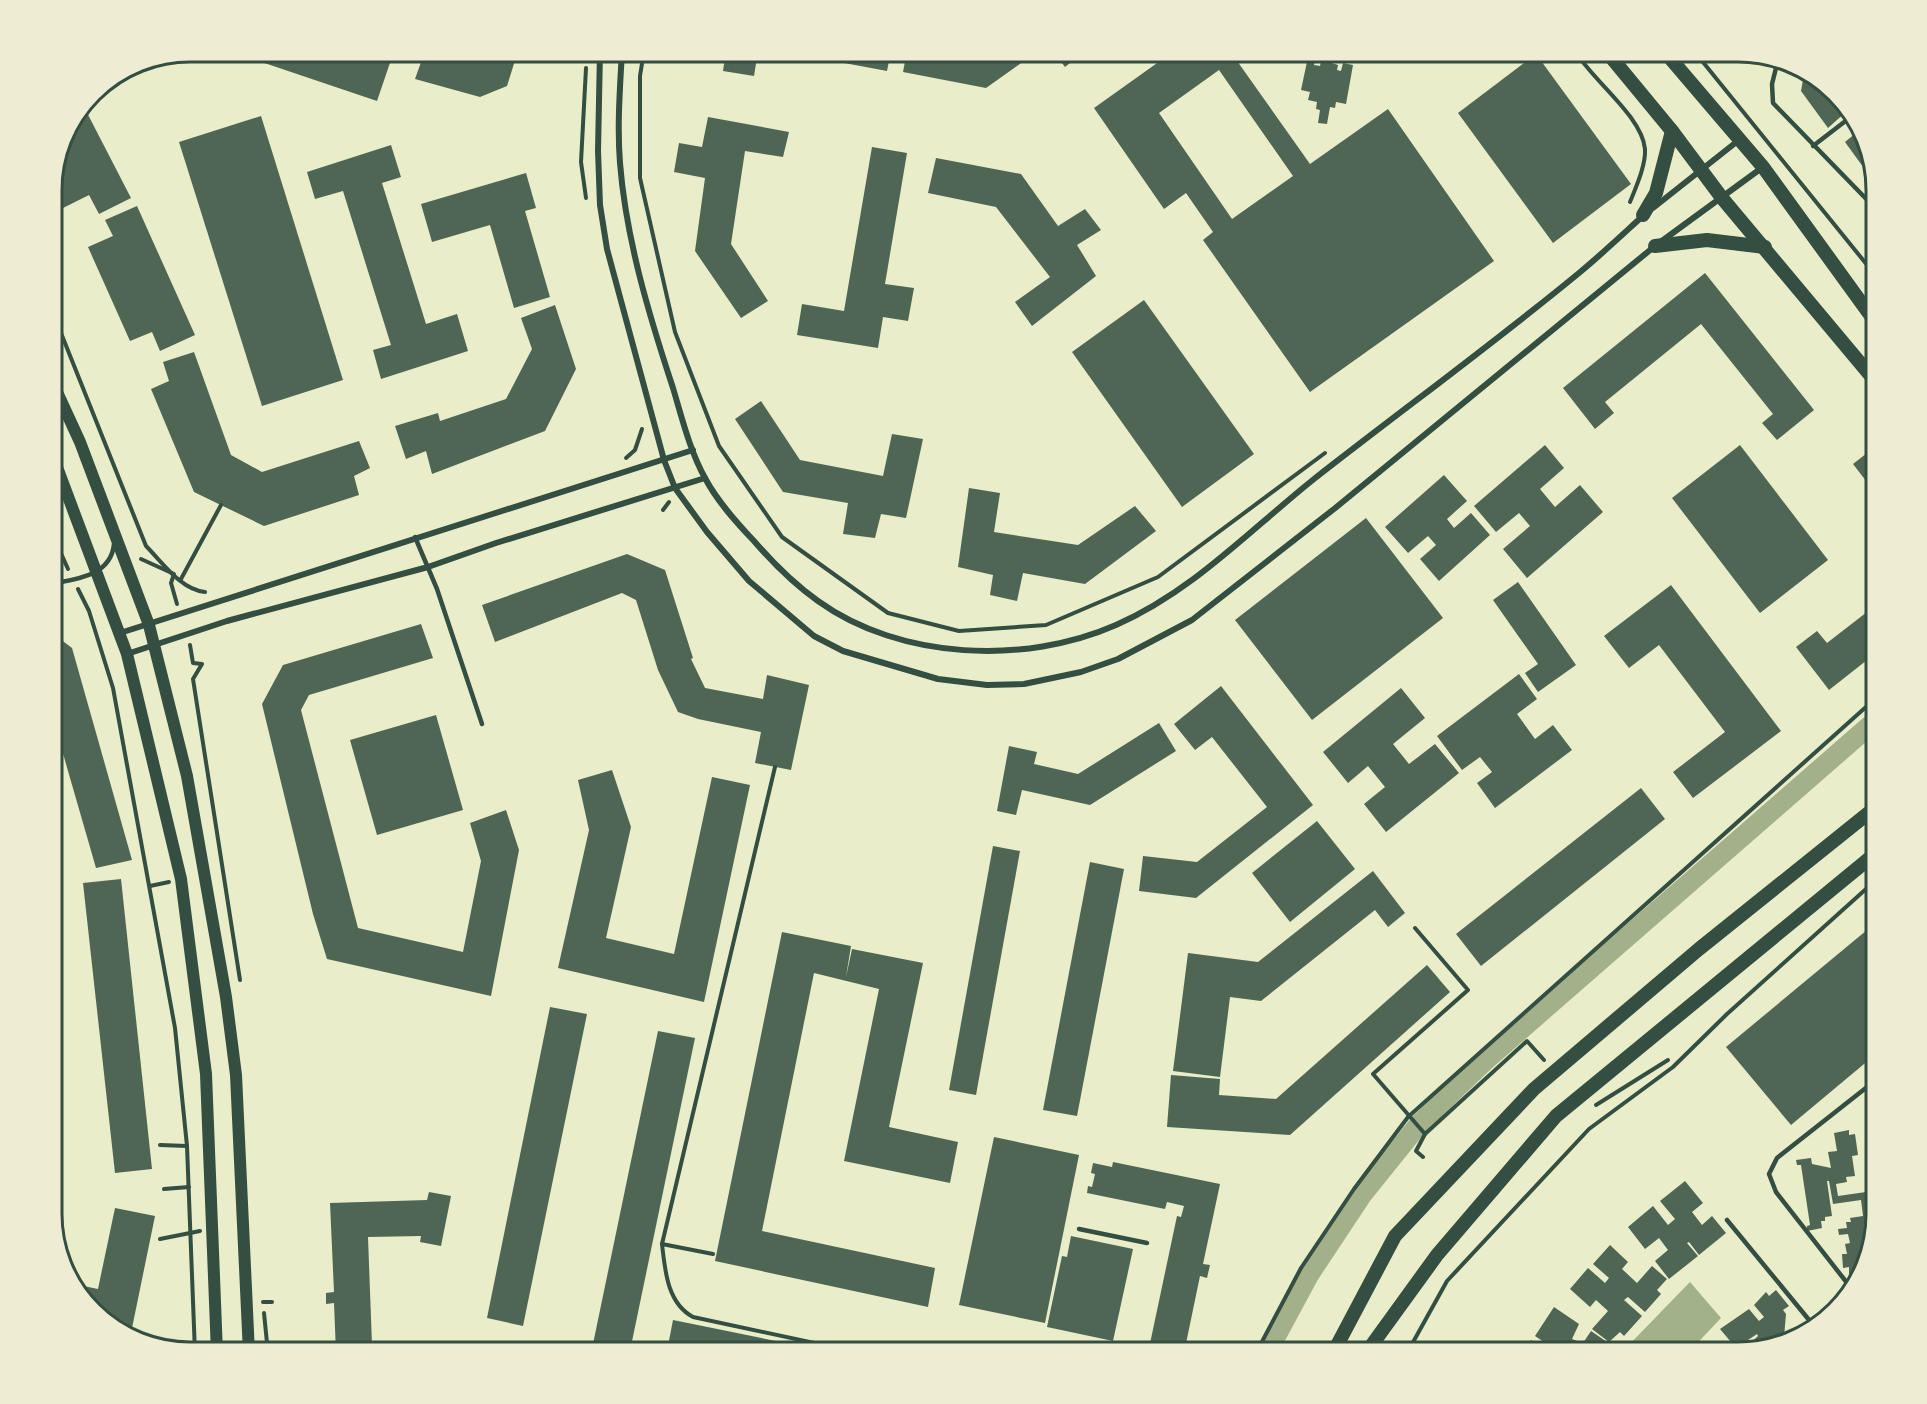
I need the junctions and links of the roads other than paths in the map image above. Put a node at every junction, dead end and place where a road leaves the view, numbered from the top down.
1 (600, 62) edge
2 (622, 62) edge
3 (1615, 62) edge
4 (1673, 62) edge
5 (1776, 67) edge
6 (1846, 121) edge
7 (1672, 131) junction
8 (1739, 139) junction
9 (1813, 146) junction
10 (1763, 167) junction
11 (1701, 169) junction
12 (1722, 198) junction
13 (1866, 199) edge
14 (1643, 215) junction
15 (1655, 246) junction
16 (1765, 247) junction
17 (1866, 305) edge
18 (1866, 370) edge
19 (62, 405) edge
20 (693, 450) junction
21 (664, 460) junction
22 (705, 478) junction
23 (62, 480) edge
24 (675, 488) junction
25 (115, 533) junction
26 (415, 537) junction
27 (428, 567) junction
28 (97, 573) junction
29 (62, 582) edge
30 (149, 625) junction
31 (119, 634) junction
32 (156, 646) junction
33 (127, 654) junction
34 (482, 724) dead end
35 (1866, 815) edge
36 (1866, 861) edge
37 (1866, 1088) edge
38 (1727, 1220) dead end
39 (1079, 1229) dead end
40 (1147, 1243) dead end
41 (1846, 1282) edge
42 (1810, 1321) edge
43 (217, 1342) edge
44 (248, 1342) edge
45 (1339, 1342) edge
46 (1374, 1342) edge

1 - 21 street
2 - 20 street
3 - 7 main road
4 - 8 main road
5 - 9 lane
6 - 9 lane
7 - 11 main road
7 - 14 main road
8 - 10 main road
8 - 11 street
9 - 13 lane
10 - 12 street
10 - 17 main road
11 - 12 main road
11 - 14 street
12 - 15 street
12 - 16 main road
14 - 22 street
15 - 16 main road
15 - 24 street
16 - 18 main road
19 - 25 main road
20 - 21 street
20 - 22 street
21 - 24 street
21 - 26 street
22 - 24 street
23 - 28 main road
24 - 27 street
25 - 28 lane
25 - 30 main road
26 - 27 lane
26 - 30 street
27 - 32 street
27 - 34 lane
28 - 29 lane
28 - 31 main road
30 - 31 street
30 - 32 main road
31 - 33 main road
32 - 33 street
32 - 44 main road
33 - 43 main road
35 - 45 main road
36 - 46 main road
37 - 41 lane
38 - 42 lane
39 - 40 lane

